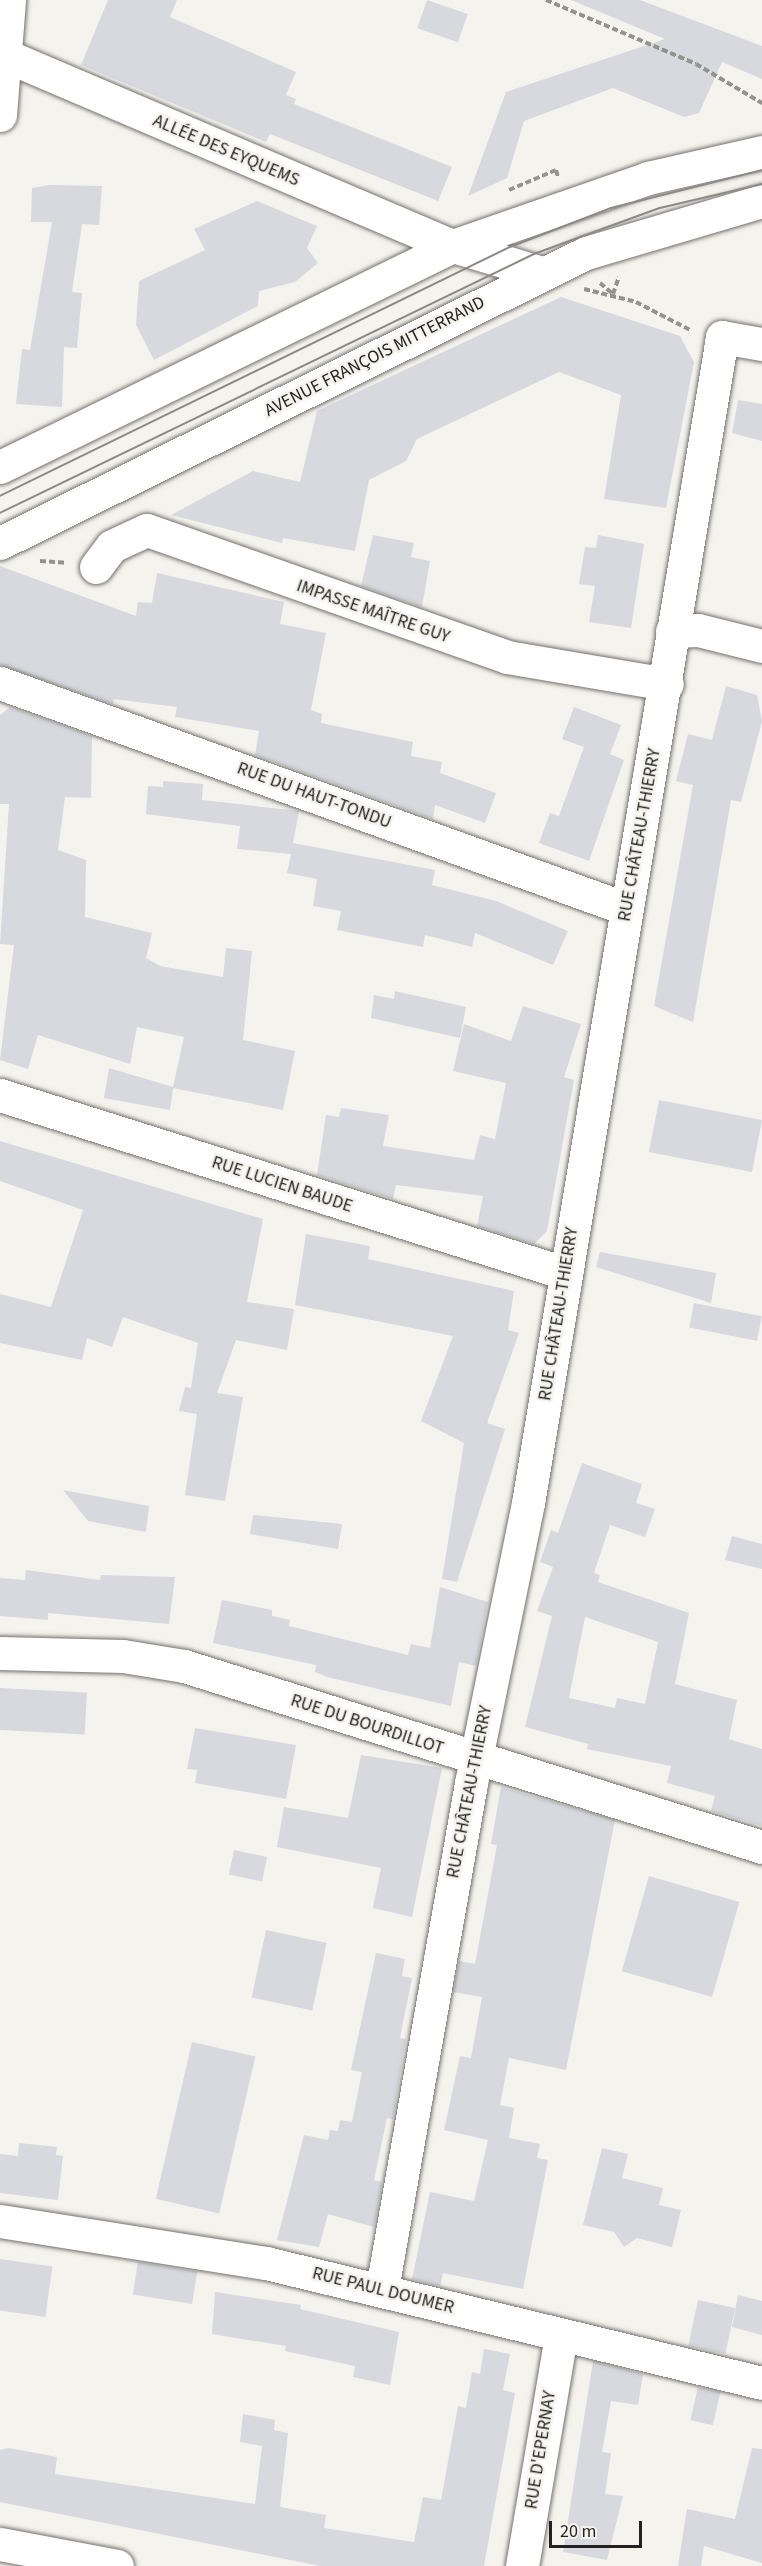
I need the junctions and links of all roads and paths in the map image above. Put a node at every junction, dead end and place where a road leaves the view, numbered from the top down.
1 (9, 0) edge
2 (546, 0) edge
3 (1, 54) edge
4 (762, 102) edge
5 (0, 115) edge
6 (762, 152) edge
7 (762, 201) edge
8 (453, 246) junction
9 (542, 273) junction
10 (613, 294) dead end
11 (722, 337) junction
12 (762, 345) edge
13 (0, 467) edge
14 (0, 543) edge
15 (96, 567) dead end
16 (672, 630) junction
17 (762, 646) edge
18 (0, 683) edge
19 (667, 684) junction
20 (627, 909) junction
21 (0, 1095) edge
22 (565, 1273) junction
23 (0, 1653) edge
24 (477, 1759) junction
25 (762, 1847) edge
26 (0, 2221) edge
27 (382, 2289) junction
28 (561, 2335) junction
29 (762, 2383) edge
30 (0, 2544) edge
31 (117, 2566) edge
32 (522, 2566) edge

1 - 3 street
2 - 4 path
3 - 5 street
3 - 8 street, ALLÉE DES EYQUEMS
6 - 8 street
7 - 9 street, AVENUE FRANÇOIS MITTERRAND
8 - 9 street, ALLÉE DES EYQUEMS
8 - 13 street
9 - 14 street, AVENUE FRANÇOIS MITTERRAND
10 - 11 path
11 - 12 street
11 - 16 street, RUE CHÂTEAU-THIERRY
15 - 19 street, IMPASSE MAÎTRE GUY
16 - 17 street
16 - 19 street, RUE CHÂTEAU-THIERRY
18 - 20 street, RUE DU HAUT-TONDU
19 - 20 street, RUE CHÂTEAU-THIERRY
20 - 22 street, RUE CHÂTEAU-THIERRY
21 - 22 street, RUE LUCIEN BAUDE
22 - 24 street, RUE CHÂTEAU-THIERRY
23 - 24 street, RUE DU BOURDILLOT
24 - 25 street, RUE DU BOURDILLOT
24 - 27 street, RUE CHÂTEAU-THIERRY
26 - 27 street, RUE PAUL DOUMER
27 - 28 street, RUE PAUL DOUMER
28 - 29 street, RUE PAUL DOUMER
28 - 32 street, RUE D'EPERNAY
30 - 31 street

